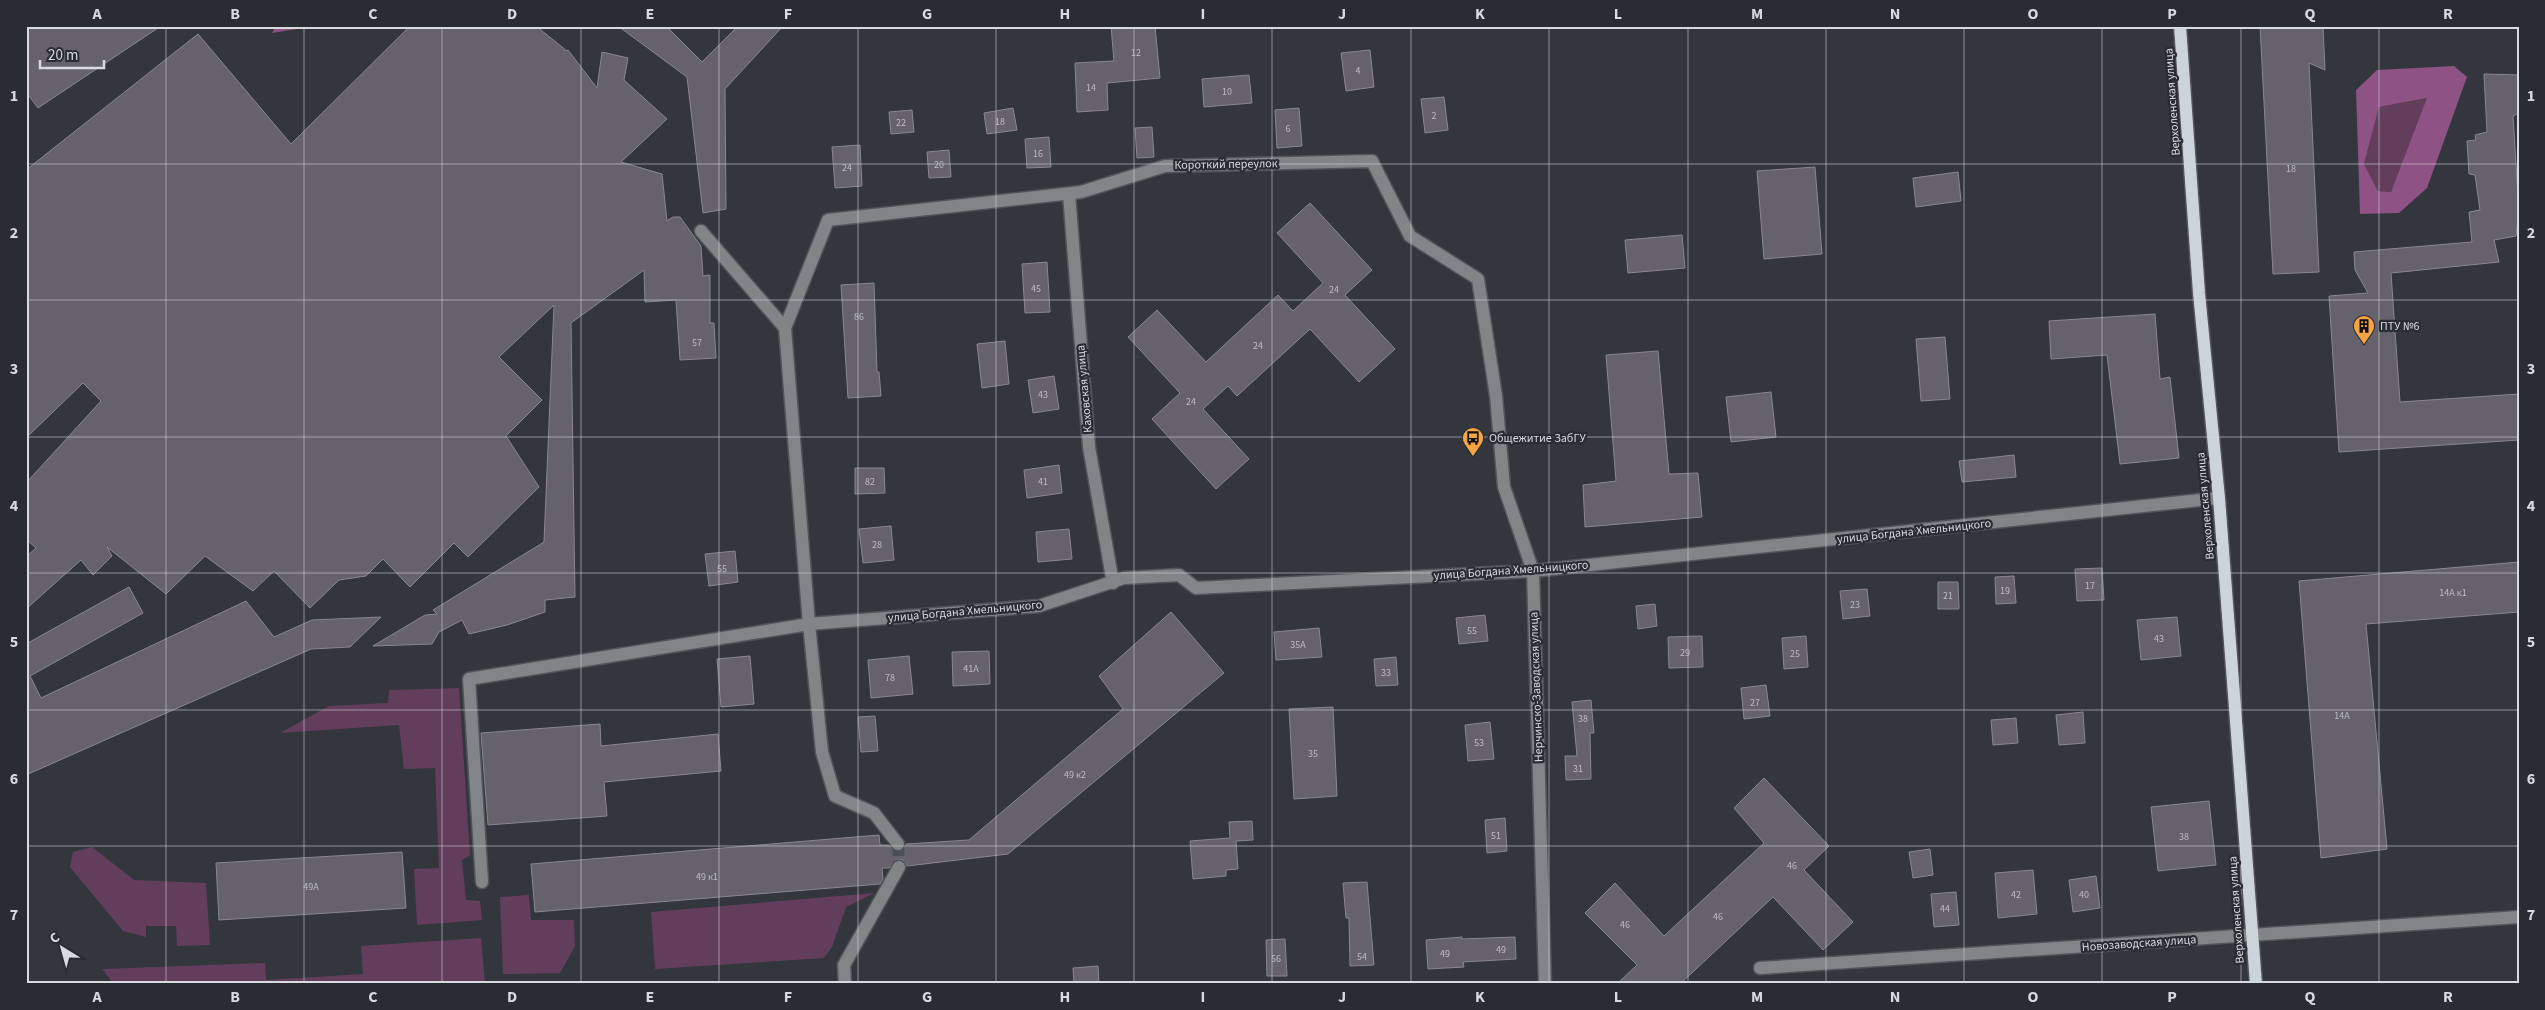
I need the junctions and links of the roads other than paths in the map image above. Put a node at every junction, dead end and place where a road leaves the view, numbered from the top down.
1 (2180, 26) edge
2 (1069, 194) junction
3 (701, 231) dead end
4 (785, 328) junction
5 (1496, 396) joint
6 (2219, 498) junction
7 (1533, 571) junction
8 (1113, 584) junction
9 (809, 624) junction
10 (898, 844) tunnel mouth
11 (899, 867) tunnel mouth
12 (482, 882) dead end
13 (2519, 917) edge
14 (2252, 936) junction
15 (1760, 968) dead end
16 (845, 984) edge
17 (1545, 984) edge
18 (2256, 984) edge

1 - 6 main road, Верхоленская улица
2 - 4 street, Короткий переулок
2 - 5 street, Короткий переулок
2 - 8 street, Каховская улица
3 - 4 street
4 - 9 street
5 - 7 street, Нерчинско-Заводская улица
6 - 7 street, улица Богдана Хмельницкого
6 - 14 main road, Верхоленская улица
7 - 8 street, улица Богдана Хмельницкого
7 - 17 street, Нерчинско-Заводская улица
8 - 9 street, улица Богдана Хмельницкого
9 - 10 street
9 - 12 street, улица Богдана Хмельницкого
11 - 16 street
13 - 14 street, Новозаводская улица
14 - 15 street, Новозаводская улица
14 - 18 main road, Верхоленская улица

